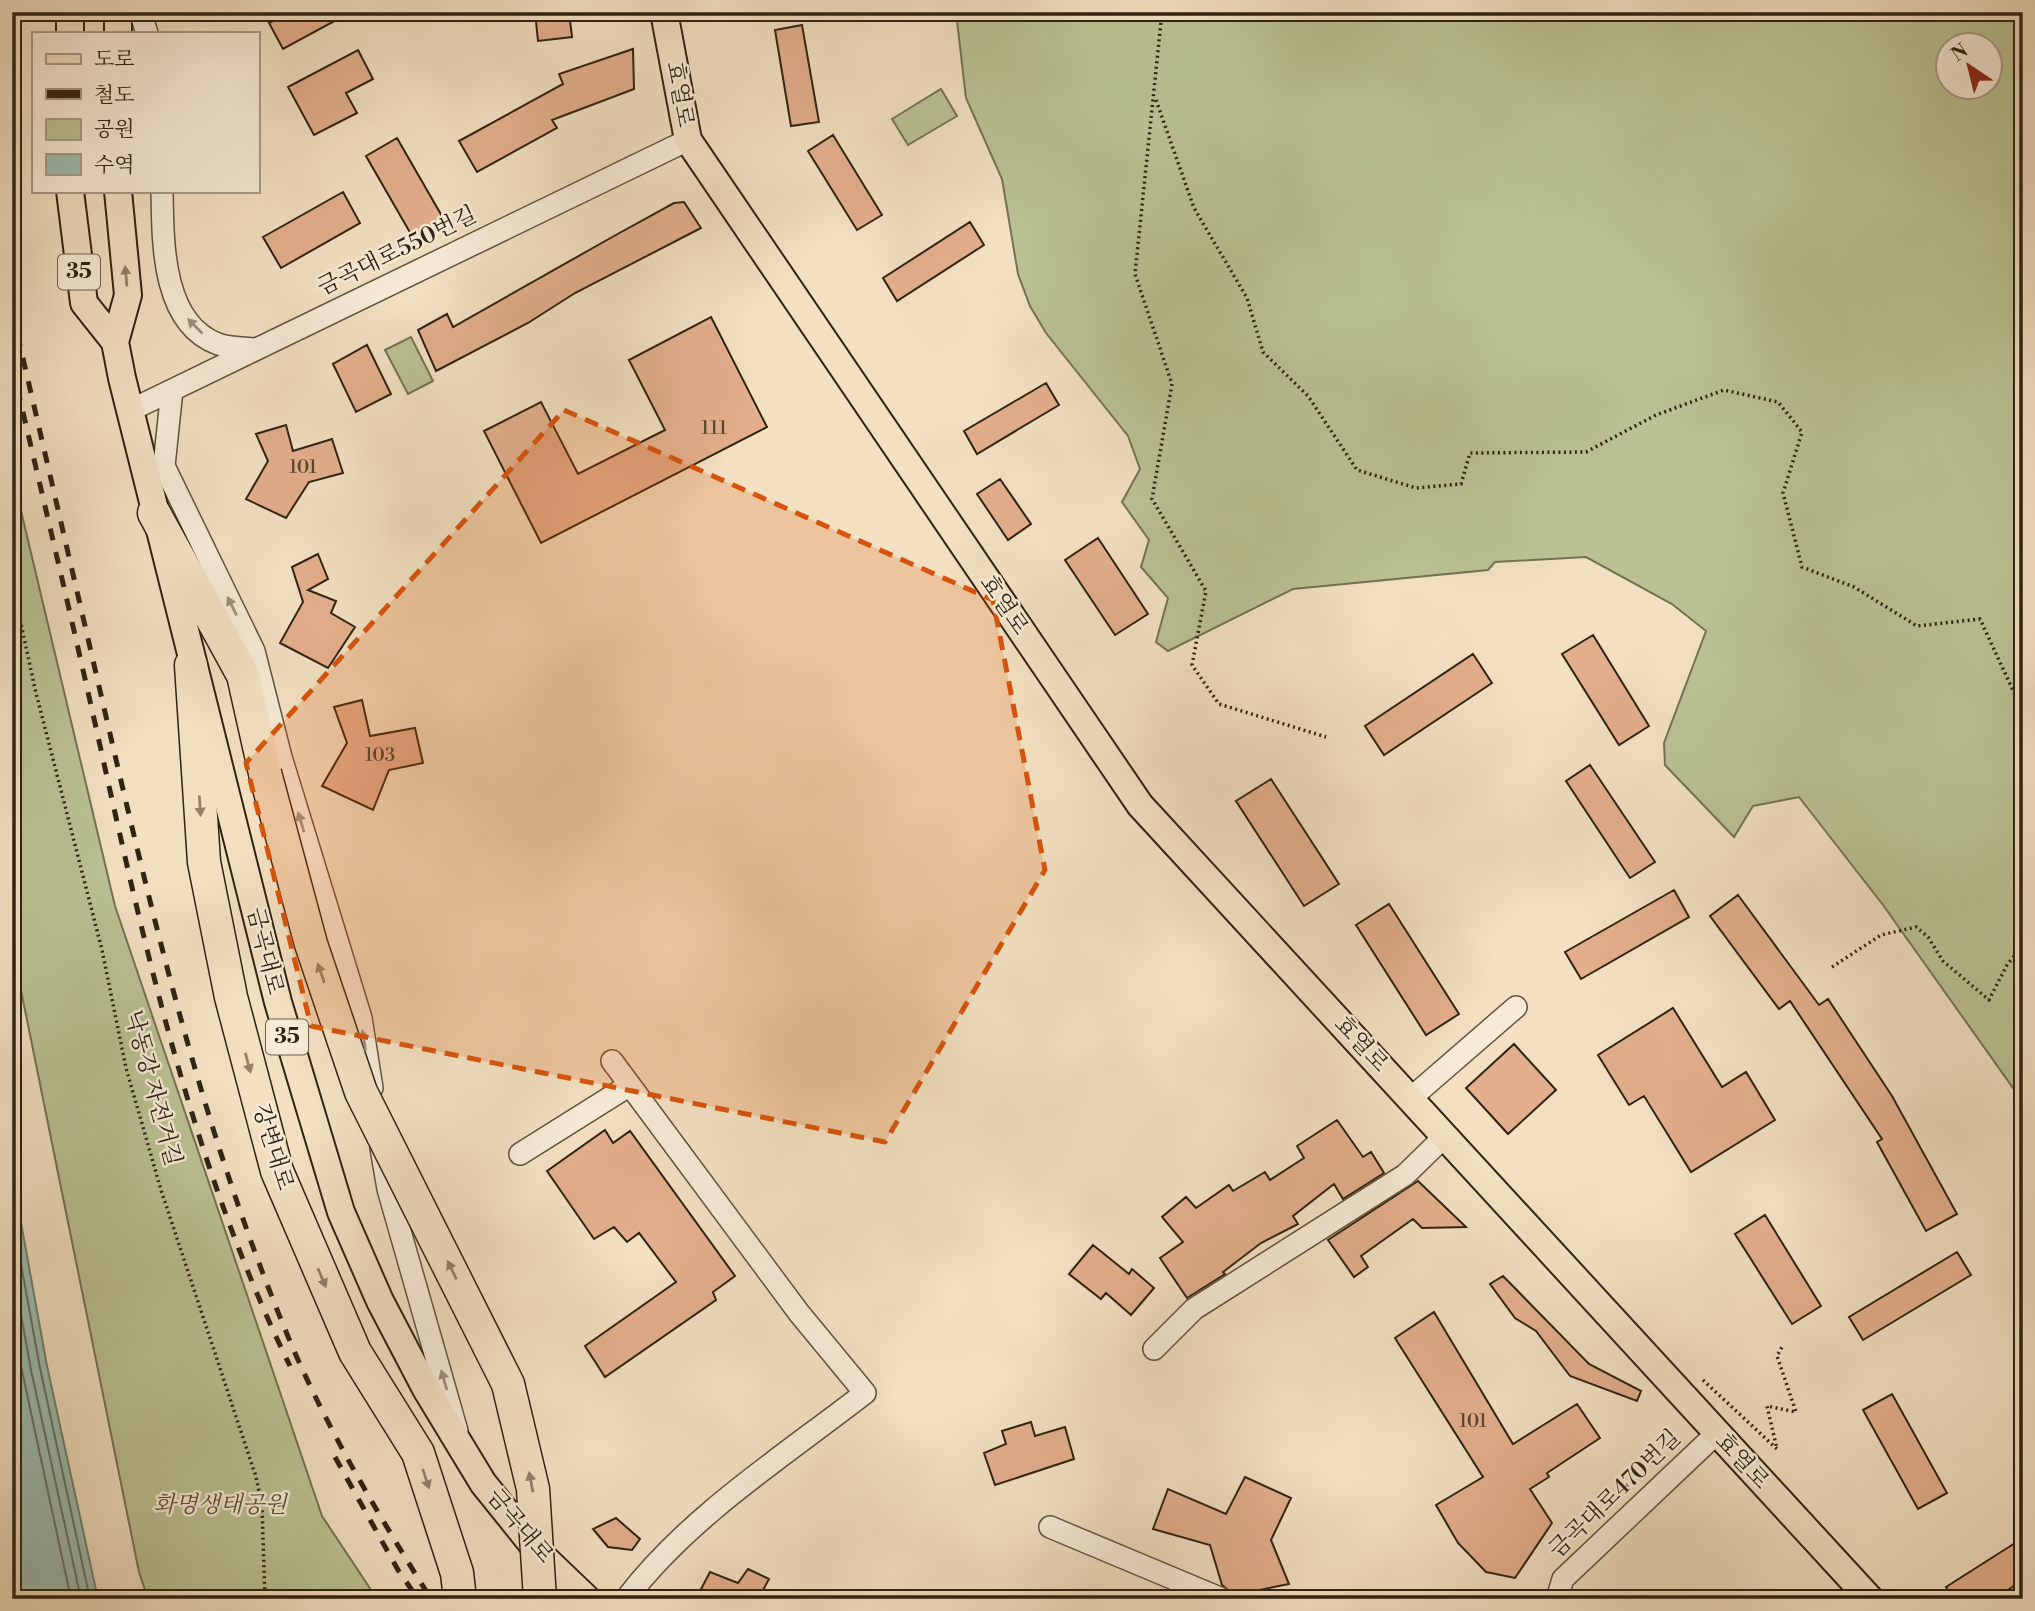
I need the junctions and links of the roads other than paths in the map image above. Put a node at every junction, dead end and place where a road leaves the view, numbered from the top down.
1 (71, 12) edge
2 (118, 12) edge
3 (140, 12) edge
4 (664, 12) edge
5 (70, 32) edge
6 (118, 32) edge
7 (147, 32) edge
8 (688, 140) junction
9 (70, 192) edge
10 (118, 192) edge
11 (162, 192) edge
12 (115, 342) junction
13 (256, 349) junction
14 (172, 390) junction
15 (131, 421) junction
16 (164, 466) junction
17 (154, 513) junction
18 (191, 665) junction
19 (1516, 1007) dead end
20 (612, 1061) dead end
21 (630, 1085) junction
22 (1411, 1098) junction
23 (1446, 1136) junction
24 (520, 1154) dead end
25 (1153, 1349) dead end
26 (1717, 1433) junction
27 (461, 1447) junction
28 (1050, 1527) dead end
29 (460, 1599) edge
30 (540, 1599) edge
31 (587, 1599) edge
32 (626, 1599) edge
33 (1222, 1599) edge
34 (1557, 1599) edge
35 (1870, 1599) edge

1 - 5 main road
2 - 6 main road
3 - 7 street
4 - 8 main road, 효열로
8 - 13 street, 금곡대로550번길
8 - 22 main road, 효열로
9 - 12 main road, 금곡대로 / 35
12 -> 10 main road, 금곡대로 / 35
13 -> 11 street
12 - 15 main road, 금곡대로 / 35
13 - 14 street, 금곡대로550번길
14 - 15 street, 금곡대로550번길
14 - 16 street
15 - 16 street, 금곡대로
15 - 17 main road, 금곡대로 / 35
27 -> 16 street, 금곡대로
17 - 18 main road, 금곡대로 / 35
30 -> 17 highway, bridge
18 - 27 main road, 금곡대로 / 35
18 -> 29 highway, 강변대로
19 - 22 street
20 - 21 street
21 - 24 street
21 - 32 street
22 - 23 main road, 효열로
23 - 25 street
23 - 26 main road, 효열로
26 - 34 street, 금곡대로470번길
26 - 35 main road, 효열로
27 - 31 main road, 금곡대로 / 35
28 - 33 street

